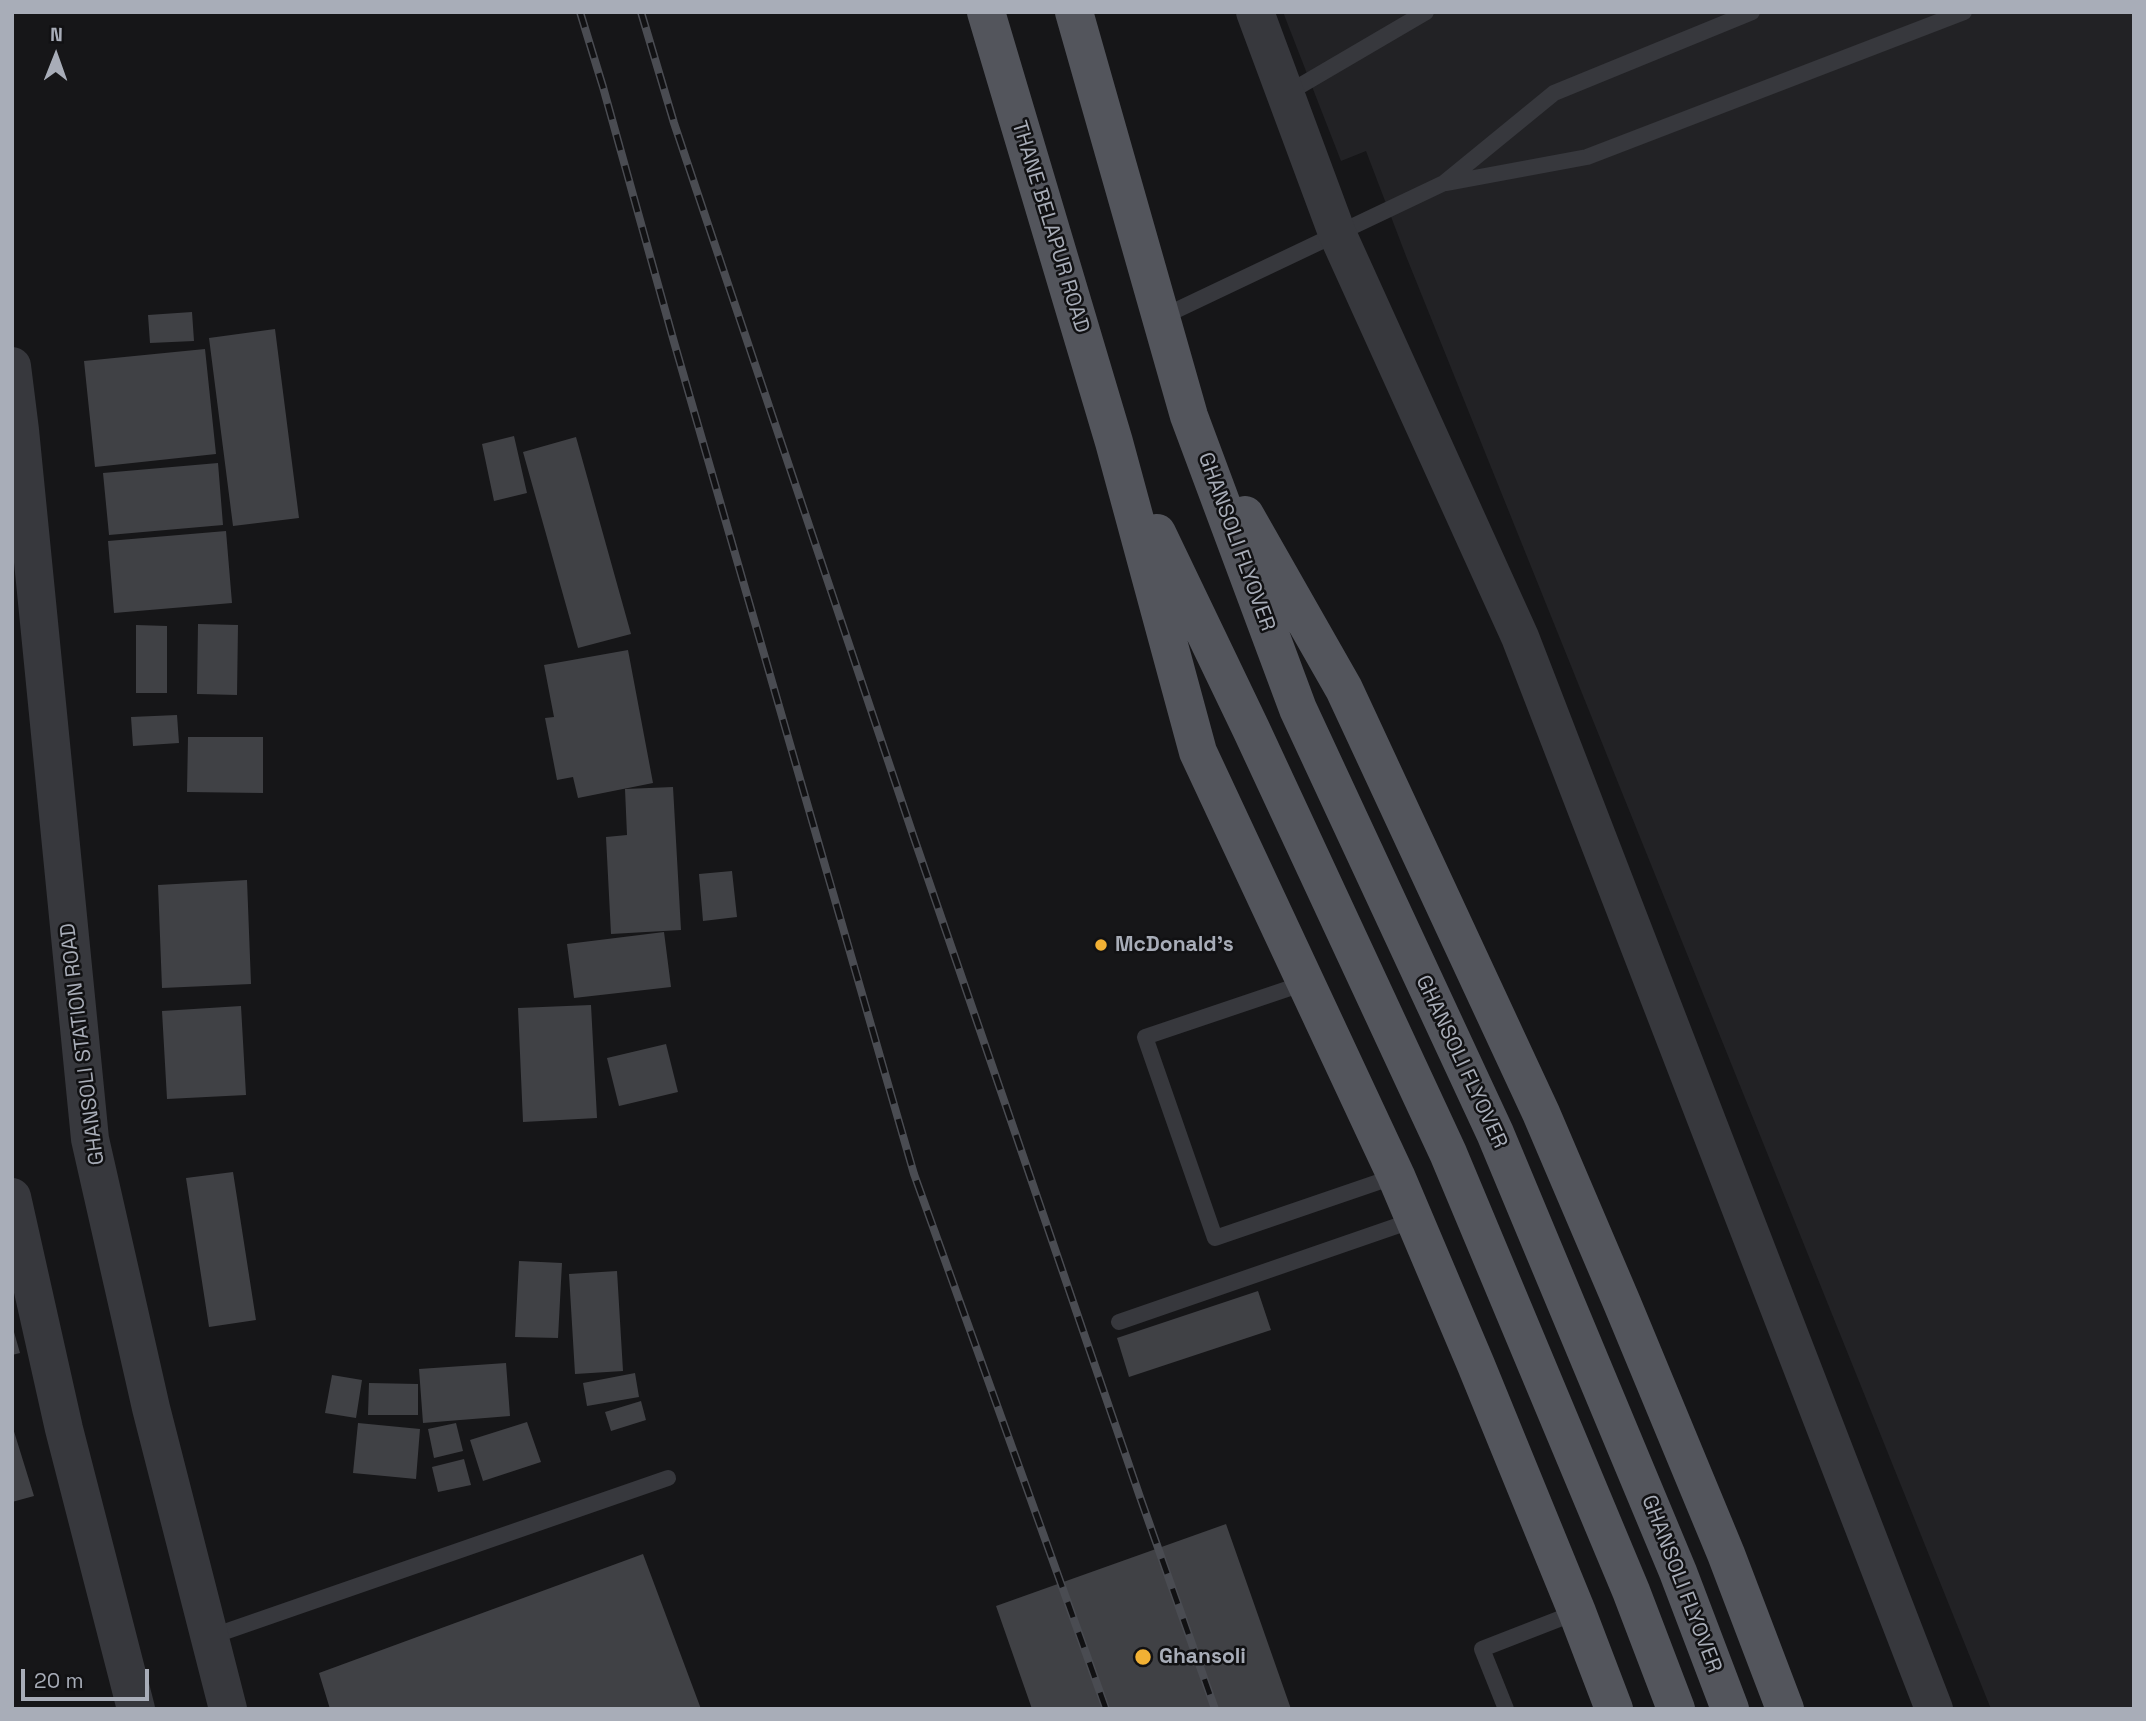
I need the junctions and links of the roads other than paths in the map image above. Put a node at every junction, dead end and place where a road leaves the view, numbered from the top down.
1 (986, 12) edge
2 (1074, 12) edge
3 (1255, 12) edge
4 (1426, 12) edge
5 (1752, 12) edge
6 (1964, 12) edge
7 (1286, 94) junction
8 (1444, 183) junction
9 (1337, 233) junction
10 (1162, 317) junction
11 (12, 366) edge
12 (1189, 416) junction
13 (1114, 442) junction
14 (1305, 983) junction
15 (1396, 1176) junction
16 (12, 1197) edge
17 (1414, 1220) junction
18 (1119, 1322) dead end
19 (668, 1478) dead end
20 (1577, 1612) junction
21 (210, 1637) junction
22 (136, 1709) edge
23 (228, 1709) edge
24 (1506, 1709) edge
25 (1614, 1709) edge
26 (1676, 1709) edge
27 (1730, 1709) edge
28 (1785, 1709) edge
29 (1934, 1709) edge

1 - 13 main road, THANE BELAPUR ROAD
2 - 10 main road
3 - 7 street
4 - 7 lane
5 - 8 lane
6 - 8 lane
7 - 9 street
8 - 9 lane
9 - 10 lane
9 - 29 street
10 - 12 main road
11 - 21 street, GHANSOLI STATION ROAD
12 - 27 main road, GHANSOLI FLYOVER
12 - 28 main road
13 - 14 main road
13 - 26 main road
14 - 15 main road
14 - 15 lane
15 - 17 main road
16 - 22 street
17 - 18 lane
17 - 20 main road
19 - 21 lane
20 - 24 lane
20 - 25 main road
21 - 23 street, GHANSOLI STATION ROAD

